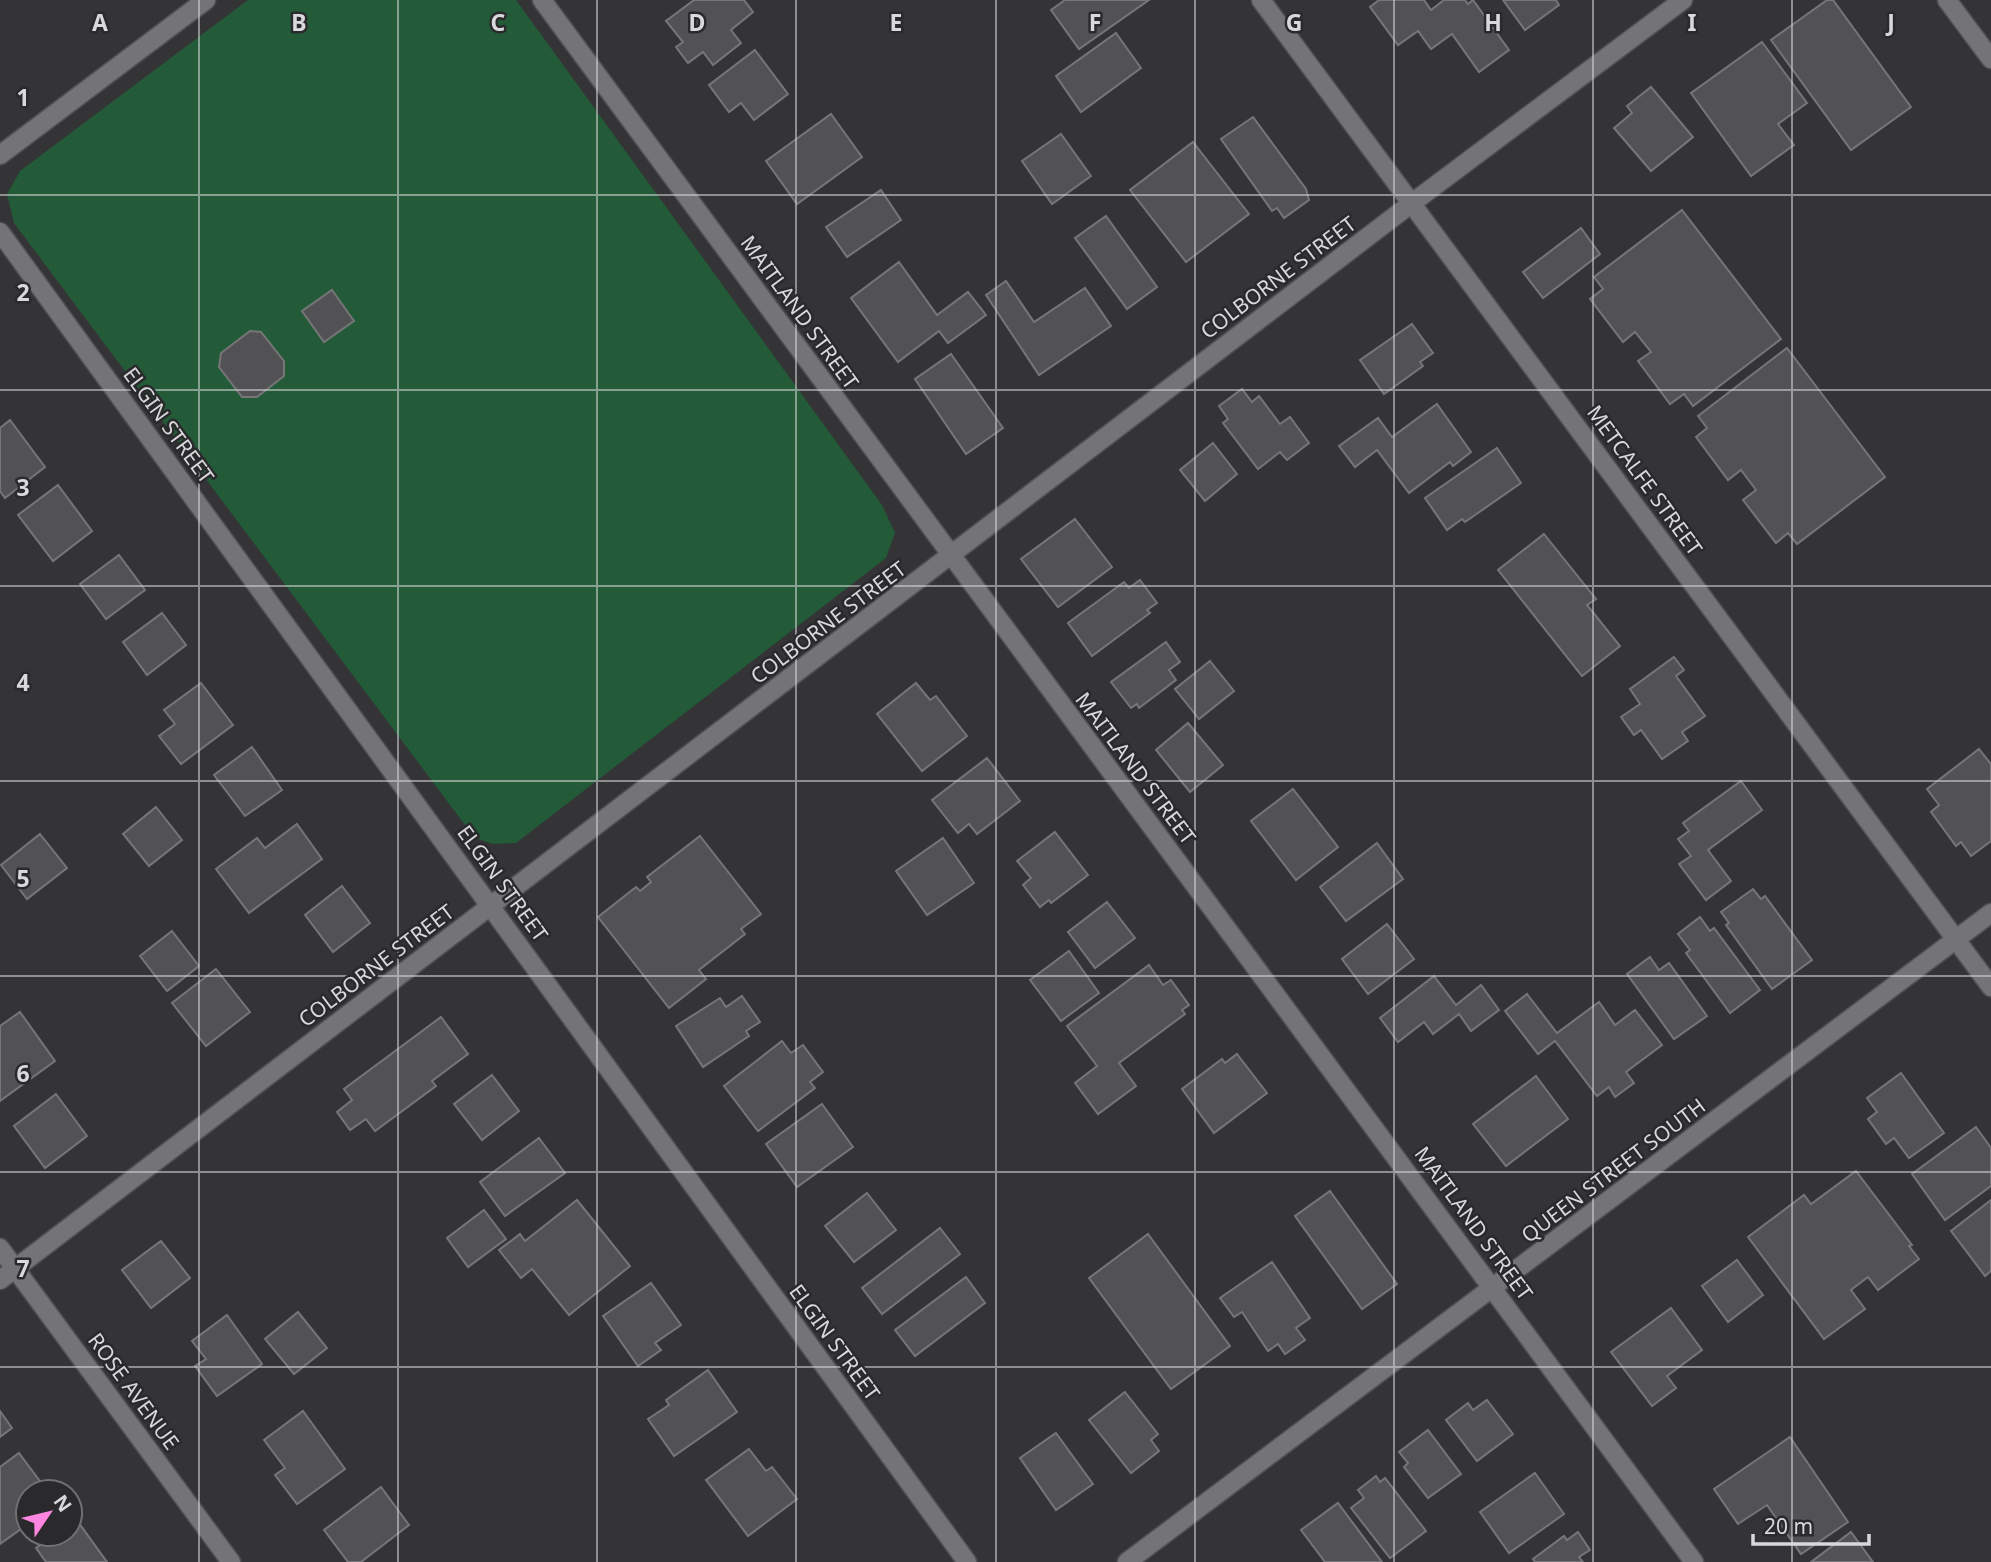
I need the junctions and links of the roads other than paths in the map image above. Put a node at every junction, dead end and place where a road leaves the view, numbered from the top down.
1 (206, 0) edge
2 (542, 0) edge
3 (1261, 0) edge
4 (1683, 0) edge
5 (1947, 0) edge
6 (1991, 59) edge
7 (0, 155) edge
8 (1412, 203) junction
9 (0, 232) edge
10 (951, 556) junction
11 (491, 906) junction
12 (1991, 913) edge
13 (1956, 940) junction
14 (1991, 987) edge
15 (0, 1248) edge
16 (15, 1268) junction
17 (0, 1280) edge
18 (1493, 1288) junction
19 (231, 1562) edge
20 (967, 1562) edge
21 (1127, 1562) edge
22 (1694, 1562) edge

1 - 7 street
2 - 10 street, MAITLAND STREET
3 - 8 street, METCALFE STREET
4 - 8 street, COLBORNE STREET
5 - 6 street
8 - 10 street, COLBORNE STREET
8 - 13 street, METCALFE STREET
9 - 11 street, ELGIN STREET
10 - 11 street, COLBORNE STREET
10 - 18 street, MAITLAND STREET
11 - 16 street, COLBORNE STREET
11 - 20 street, ELGIN STREET
12 - 13 street, QUEEN STREET SOUTH
13 - 14 street, METCALFE STREET
13 - 18 street, QUEEN STREET SOUTH
15 - 16 street, ROSE AVENUE
16 - 17 street, COLBORNE STREET
16 - 19 street, ROSE AVENUE
18 - 21 street, QUEEN STREET SOUTH
18 - 22 street, MAITLAND STREET

